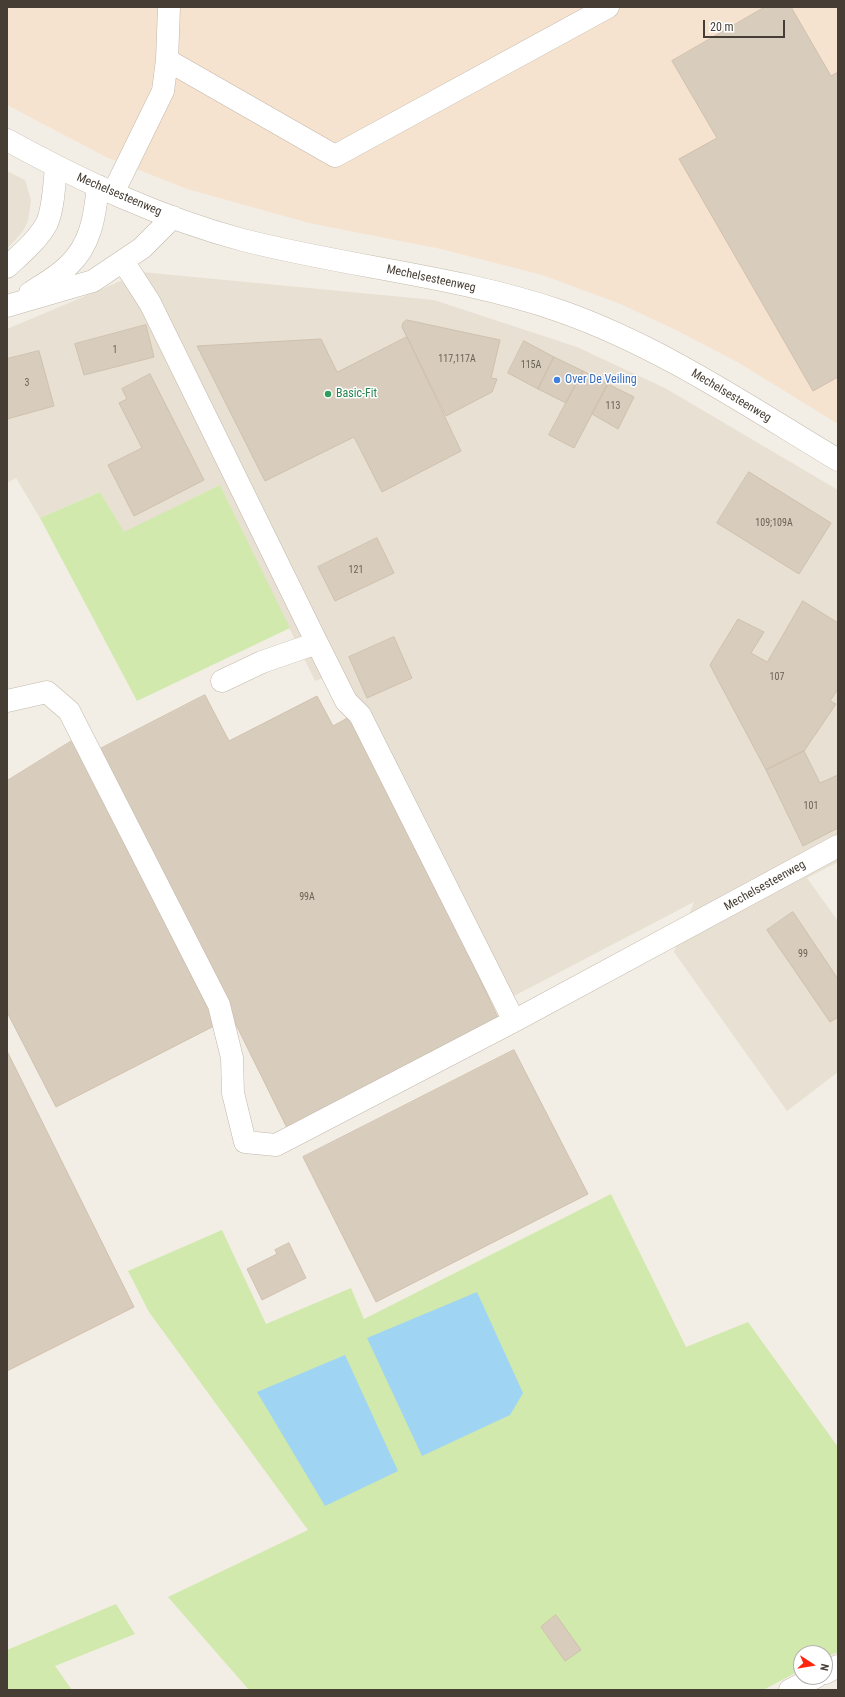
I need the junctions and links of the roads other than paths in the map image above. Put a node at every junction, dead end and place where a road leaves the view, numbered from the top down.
1 (169, 7) edge
2 (608, 7) edge
3 (167, 60) junction
4 (7, 140) edge
5 (56, 167) junction
6 (106, 190) junction
7 (173, 218) junction
8 (123, 260) junction
9 (7, 267) edge
10 (12, 305) edge
11 (838, 460) edge
12 (317, 644) junction
13 (222, 682) dead end
14 (7, 701) edge
15 (838, 846) edge
16 (514, 1022) junction
17 (800, 1685) edge
18 (790, 1690) edge

1 - 3 street
2 - 3 street
3 - 6 street
4 - 5 street, Mechelsesteenweg
5 - 6 street, Mechelsesteenweg
5 - 9 street
6 - 7 street, Mechelsesteenweg
6 - 10 street
7 - 8 street
7 - 11 street, Mechelsesteenweg
8 - 10 street
8 - 12 street
12 - 13 street
12 - 16 street
14 - 16 street, Mechelsesteenweg
15 - 16 street, Mechelsesteenweg
17 - 18 street

